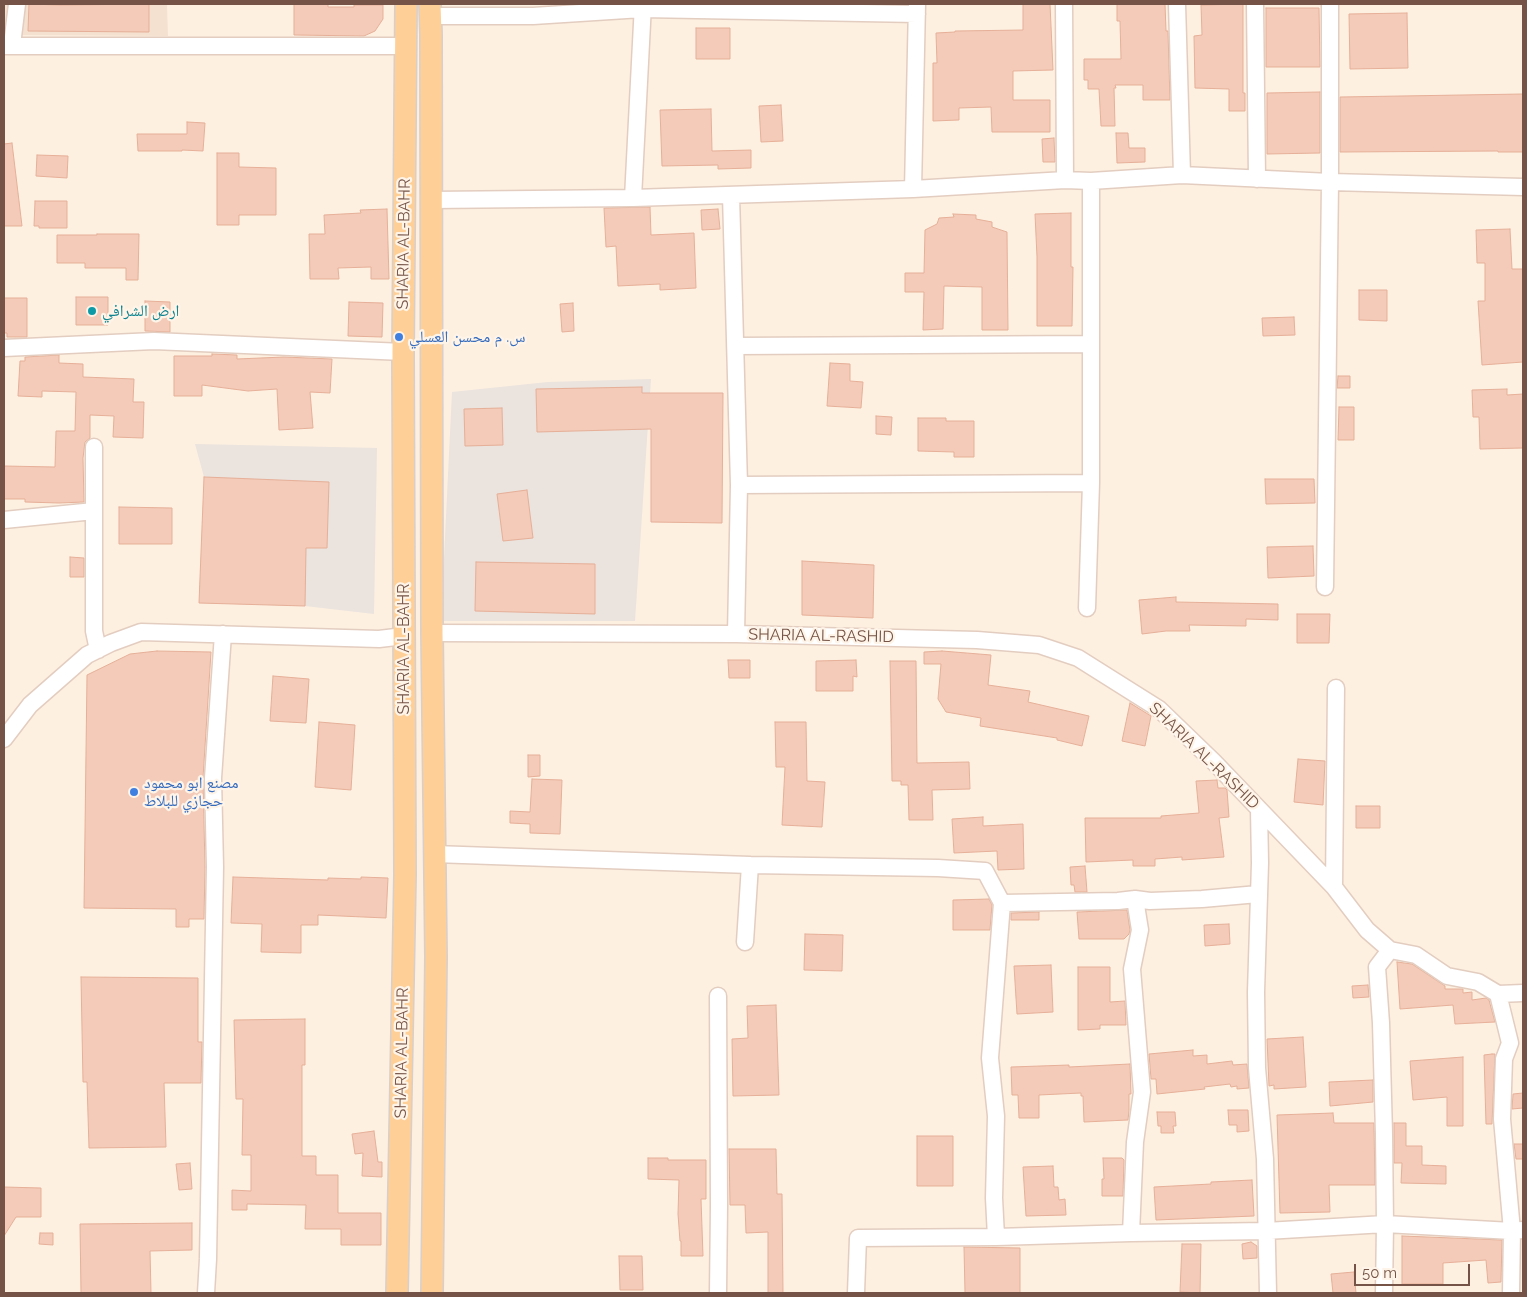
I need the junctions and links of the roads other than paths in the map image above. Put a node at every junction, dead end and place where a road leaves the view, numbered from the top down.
1 (17, 4) edge
2 (406, 4) edge
3 (1064, 4) edge
4 (1177, 4) edge
5 (1255, 4) edge
6 (1330, 4) edge
7 (643, 6) edge
8 (917, 9) edge
9 (430, 10) edge
10 (8, 45) edge
11 (406, 46) junction
12 (1182, 175) junction
13 (1257, 178) junction
14 (1065, 180) junction
15 (1091, 181) junction
16 (1330, 182) junction
17 (1523, 187) edge
18 (913, 189) junction
19 (731, 195) junction
20 (633, 198) junction
21 (431, 200) junction
22 (1090, 344) junction
23 (736, 346) junction
24 (4, 348) edge
25 (403, 352) junction
26 (94, 446) dead end
27 (431, 464) junction
28 (403, 466) junction
29 (1091, 484) junction
30 (739, 485) junction
31 (94, 510) junction
32 (4, 520) edge
33 (1325, 587) dead end
34 (1087, 608) dead end
35 (432, 633) junction
36 (223, 634) junction
37 (736, 634) junction
38 (404, 636) junction
39 (98, 650) junction
40 (1336, 688) dead end
41 (4, 739) edge
42 (1259, 809) junction
43 (434, 854) junction
44 (750, 865) junction
45 (1334, 887) junction
46 (1258, 894) junction
47 (1135, 899) junction
48 (1002, 903) junction
49 (745, 942) dead end
50 (1390, 950) junction
51 (1523, 993) edge
52 (1498, 994) junction
53 (718, 996) dead end
54 (1385, 1224) junction
55 (1518, 1230) edge
56 (1266, 1231) junction
57 (1131, 1232) junction
58 (996, 1237) junction
59 (206, 1293) edge
60 (397, 1293) edge
61 (432, 1293) edge
62 (718, 1293) edge
63 (856, 1293) edge
64 (1268, 1293) edge
65 (1384, 1293) edge
66 (1511, 1293) edge

1 - 10 street
2 - 11 main road, SHARIA AL-BAHR
3 - 14 street
4 - 12 street
5 - 13 street
6 - 16 street
7 - 8 street
7 - 9 street
7 - 20 street
8 - 18 street
9 - 21 main road, SHARIA AL-BAHR
10 - 11 street
11 - 25 main road, SHARIA AL-BAHR
12 - 13 street
12 - 15 street
13 - 16 street
14 - 15 street
14 - 18 street
15 - 22 street
16 - 17 street
16 - 33 street
18 - 19 street
19 - 20 street
19 - 23 street
20 - 21 street
21 - 27 main road, SHARIA AL-BAHR
22 - 23 street
22 - 29 street
23 - 30 street
24 - 25 street
25 - 28 main road, SHARIA AL-BAHR
26 - 31 street
27 - 28 main road
27 - 35 main road, SHARIA AL-BAHR
28 - 38 main road, SHARIA AL-BAHR
29 - 30 street
29 - 34 street
30 - 37 street
31 - 32 street
31 - 39 street
35 - 37 street, SHARIA AL-RASHID
35 - 43 main road, SHARIA AL-BAHR
36 - 38 street
36 - 39 street
36 - 59 street
37 - 42 street, SHARIA AL-RASHID
38 - 60 main road, SHARIA AL-BAHR
39 - 41 street
40 - 45 street
42 - 45 street, SHARIA AL-RASHID
42 - 46 street
43 - 44 street
43 - 61 main road, SHARIA AL-BAHR
44 - 48 street
44 - 49 street
45 - 50 street, SHARIA AL-RASHID
46 - 47 street
46 - 56 street
47 - 48 street
47 - 57 street
48 - 58 street
50 - 52 street
50 - 54 street
51 - 52 street
52 - 55 street
53 - 62 street
54 - 55 street
54 - 56 street
54 - 65 street
55 - 66 street
56 - 57 street
56 - 64 street
57 - 58 street
58 - 63 street

